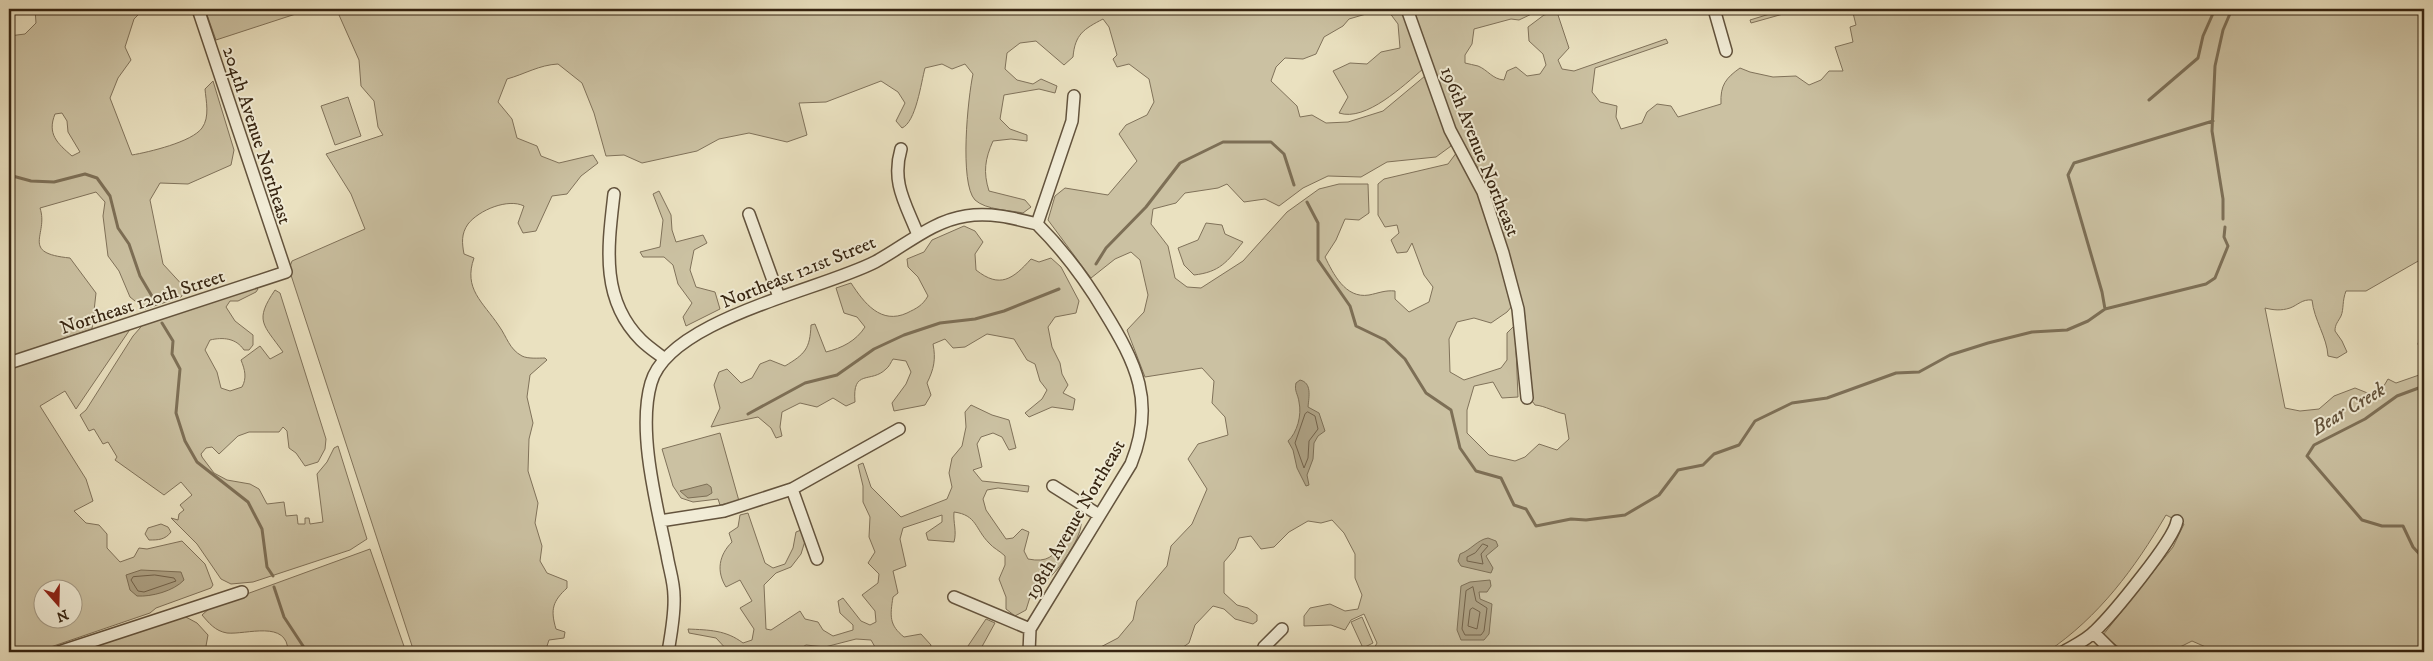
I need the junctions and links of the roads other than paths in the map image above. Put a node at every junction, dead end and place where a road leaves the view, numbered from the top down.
1 (198, 9) edge
2 (1407, 9) edge
3 (1714, 9) edge
4 (1726, 51) dead end
5 (1074, 96) dead end
6 (901, 149) dead end
7 (614, 194) dead end
8 (749, 214) dead end
9 (1037, 224) junction
10 (918, 235) junction
11 (286, 272) joint
12 (780, 297) junction
13 (665, 359) junction
14 (9, 363) edge
15 (1527, 398) dead end
16 (899, 429) dead end
17 (1052, 486) dead end
18 (792, 489) junction
19 (1098, 515) junction
20 (660, 521) junction
21 (2177, 521) dead end
22 (817, 559) dead end
23 (242, 592) dead end
24 (954, 597) dead end
25 (1030, 629) junction
26 (1282, 629) dead end
27 (2094, 633) junction
28 (87, 648) edge
29 (59, 652) edge
30 (668, 652) edge
31 (1028, 652) edge
32 (1262, 652) edge
33 (2063, 652) edge
34 (2113, 652) edge

1 - 11 street, 204th Avenue Northeast
2 - 15 street, 196th Avenue Northeast
3 - 4 street
5 - 9 street
6 - 10 street
7 - 13 street
8 - 12 street
9 - 10 street, Northeast 121st Street
9 - 19 street, 198th Avenue Northeast
10 - 12 street, Northeast 121st Street
11 - 14 street, Northeast 120th Street
12 - 13 street, Northeast 121st Street
13 - 20 street, Northeast 121st Street
16 - 18 street
17 - 19 street
18 - 20 street
18 - 22 street
19 - 25 street, 198th Avenue Northeast
20 - 30 street, Northeast 121st Street
21 - 27 street
23 - 28 street
24 - 25 street
25 - 31 street, 198th Avenue Northeast
26 - 32 street
27 - 33 street
27 - 34 street
28 - 29 street

